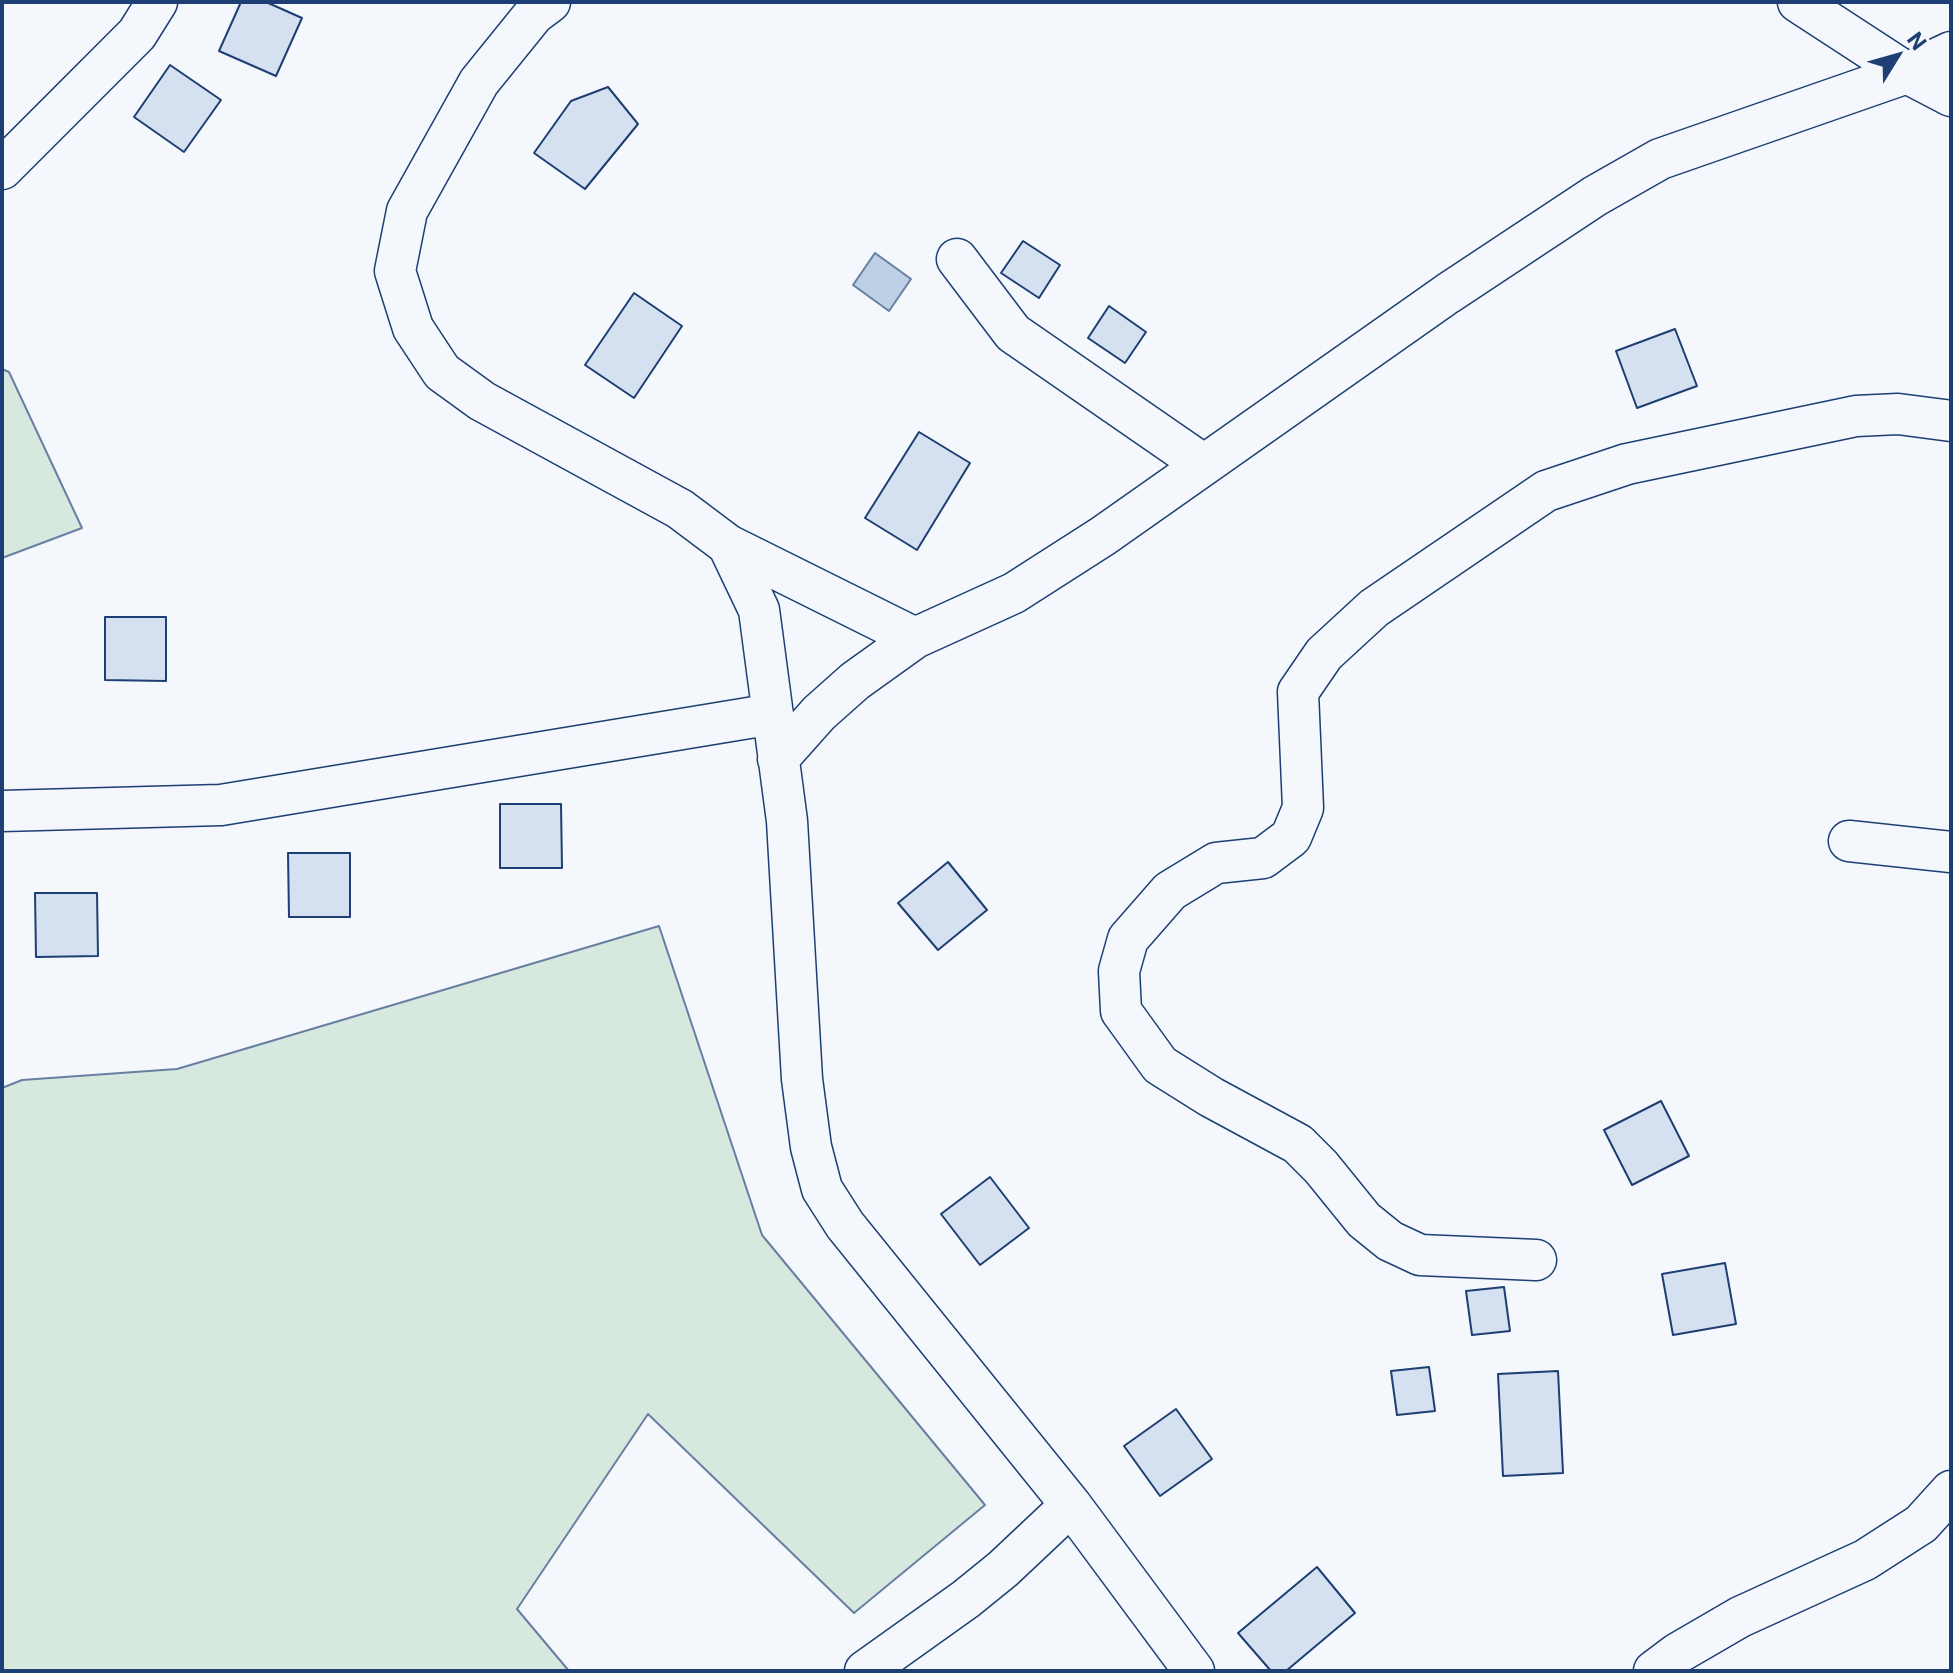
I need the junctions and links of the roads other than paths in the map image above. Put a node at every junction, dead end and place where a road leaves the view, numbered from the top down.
1 (157, 2) edge
2 (550, 2) edge
3 (1798, 2) edge
4 (1951, 52) edge
5 (1907, 73) junction
6 (1951, 96) edge
7 (2, 169) edge
8 (957, 259) dead end
9 (1951, 421) edge
10 (1204, 465) junction
11 (728, 545) junction
12 (915, 638) junction
13 (773, 714) junction
14 (778, 759) junction
15 (2, 811) edge
16 (1849, 841) dead end
17 (1951, 852) edge
18 (1536, 1260) dead end
19 (1951, 1491) edge
20 (1071, 1505) junction
21 (865, 1671) edge
22 (1194, 1671) edge
23 (1654, 1671) edge

1 - 7 street
2 - 11 street
3 - 5 street
4 - 5 street
5 - 6 street
5 - 10 street
8 - 10 street
9 - 18 street
10 - 12 street
11 - 12 street
11 - 13 street
12 - 14 street
13 - 14 street
13 - 15 street
14 - 20 street
16 - 17 street
19 - 23 street
20 - 21 street
20 - 22 street

